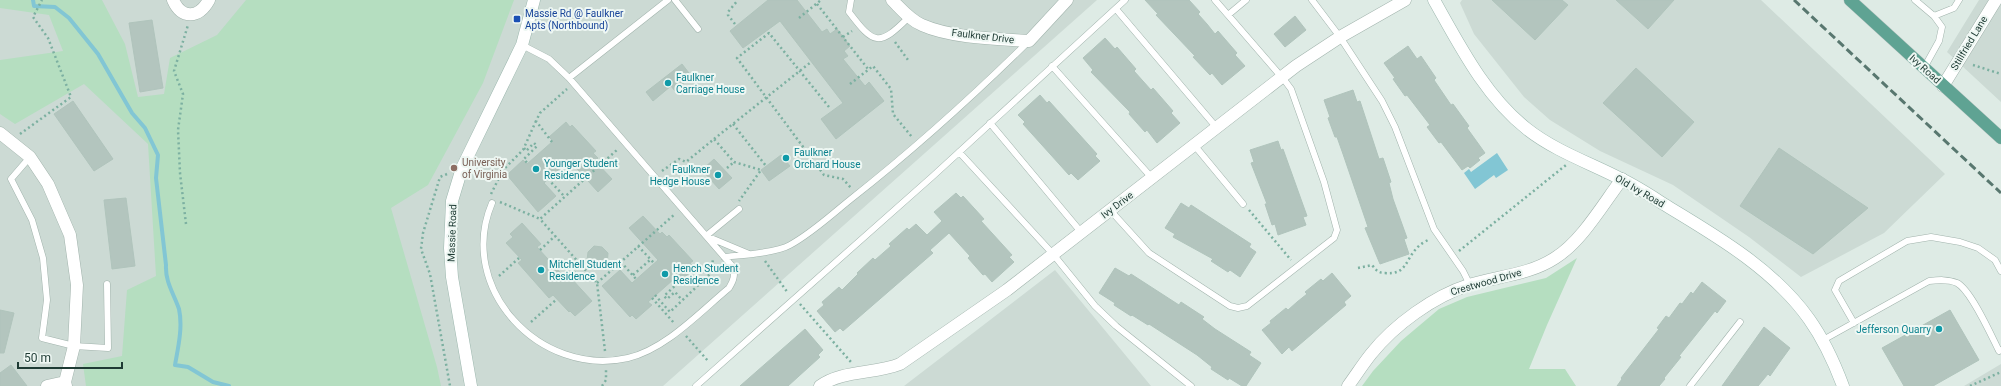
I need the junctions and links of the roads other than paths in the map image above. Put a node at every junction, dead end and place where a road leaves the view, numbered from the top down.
1 (173, 0) edge
2 (209, 0) edge
3 (534, 0) edge
4 (668, 0) edge
5 (675, 0) edge
6 (851, 0) edge
7 (892, 0) edge
8 (1067, 0) edge
9 (1125, 0) edge
10 (1214, 0) edge
11 (1246, 0) edge
12 (1312, 0) edge
13 (1405, 0) edge
14 (1434, 0) edge
15 (1850, 0) edge
16 (1915, 0) edge
17 (1959, 0) edge
18 (1996, 0) edge
19 (1116, 9) junction
20 (1228, 15) junction
21 (1934, 16) junction
22 (909, 17) junction
23 (698, 29) dead end
24 (1340, 37) junction
25 (1029, 41) junction
26 (522, 45) junction
27 (1052, 66) junction
28 (1924, 68) junction
29 (1282, 77) junction
30 (571, 81) junction
31 (1944, 86) junction
32 (990, 123) junction
33 (1217, 128) junction
34 (0, 132) edge
35 (2001, 138) edge
36 (1195, 146) junction
37 (959, 152) junction
38 (30, 157) junction
39 (1152, 178) junction
40 (1622, 180) junction
41 (491, 200) road end
42 (1243, 204) road end
43 (739, 209) road end
44 (1110, 210) junction
45 (1081, 232) junction
46 (706, 236) junction
47 (751, 254) junction
48 (1053, 254) junction
49 (724, 257) junction
50 (2001, 271) edge
51 (107, 284) dead end
52 (1470, 285) junction
53 (1740, 322) dead end
54 (1854, 323) junction
55 (1823, 340) junction
56 (74, 346) junction
57 (2001, 350) edge
58 (66, 384) edge
59 (47, 386) edge
60 (471, 386) edge
61 (696, 386) edge
62 (820, 386) edge
63 (1191, 386) edge
64 (1348, 386) edge
65 (1690, 386) edge
66 (1844, 386) edge

1 - 2 street
3 - 26 street, Massie Road
4 - 30 lane
5 - 23 lane
6 - 22 lane
7 - 22 street, Faulkner Drive
8 - 25 street, Faulkner Drive
9 - 19 lane
10 - 20 lane
11 - 20 lane
12 - 24 lane
13 - 24 street, Ivy Drive
14 - 40 street, Old Ivy Road
15 - 28 main road, Ivy Road
16 - 21 lane
17 - 21 lane
18 - 31 street, Stillfried Lane
19 - 27 lane
19 - 33 lane
20 - 29 lane
21 - 28 lane
22 - 25 street, Faulkner Drive
24 - 29 street, Ivy Drive
24 - 52 lane
25 - 47 lane
26 - 30 lane
26 - 60 street, Massie Road
27 - 32 lane
27 - 39 lane
28 - 31 main road, Ivy Road
29 - 33 street, Ivy Drive
29 - 44 lane
30 - 46 lane
31 - 35 main road, Ivy Road
32 - 37 lane
32 - 45 lane
33 - 36 street, Ivy Drive
34 - 38 street
36 - 39 street, Ivy Drive
36 - 42 lane
37 - 48 lane
37 - 61 lane
38 - 56 street
38 - 56 lane
39 - 44 street, Ivy Drive
40 - 52 street, Crestwood Drive
40 - 55 street, Old Ivy Road
41 - 49 lane
43 - 46 lane
44 - 45 street, Ivy Drive
45 - 48 street, Ivy Drive
46 - 47 lane
46 - 49 lane
47 - 49 lane
48 - 62 street, Ivy Drive
48 - 63 lane
50 - 54 lane
51 - 56 lane
52 - 64 street, Crestwood Drive
53 - 65 lane
54 - 55 lane
54 - 57 lane
55 - 66 street, Old Ivy Road
56 - 58 street
58 - 59 street

